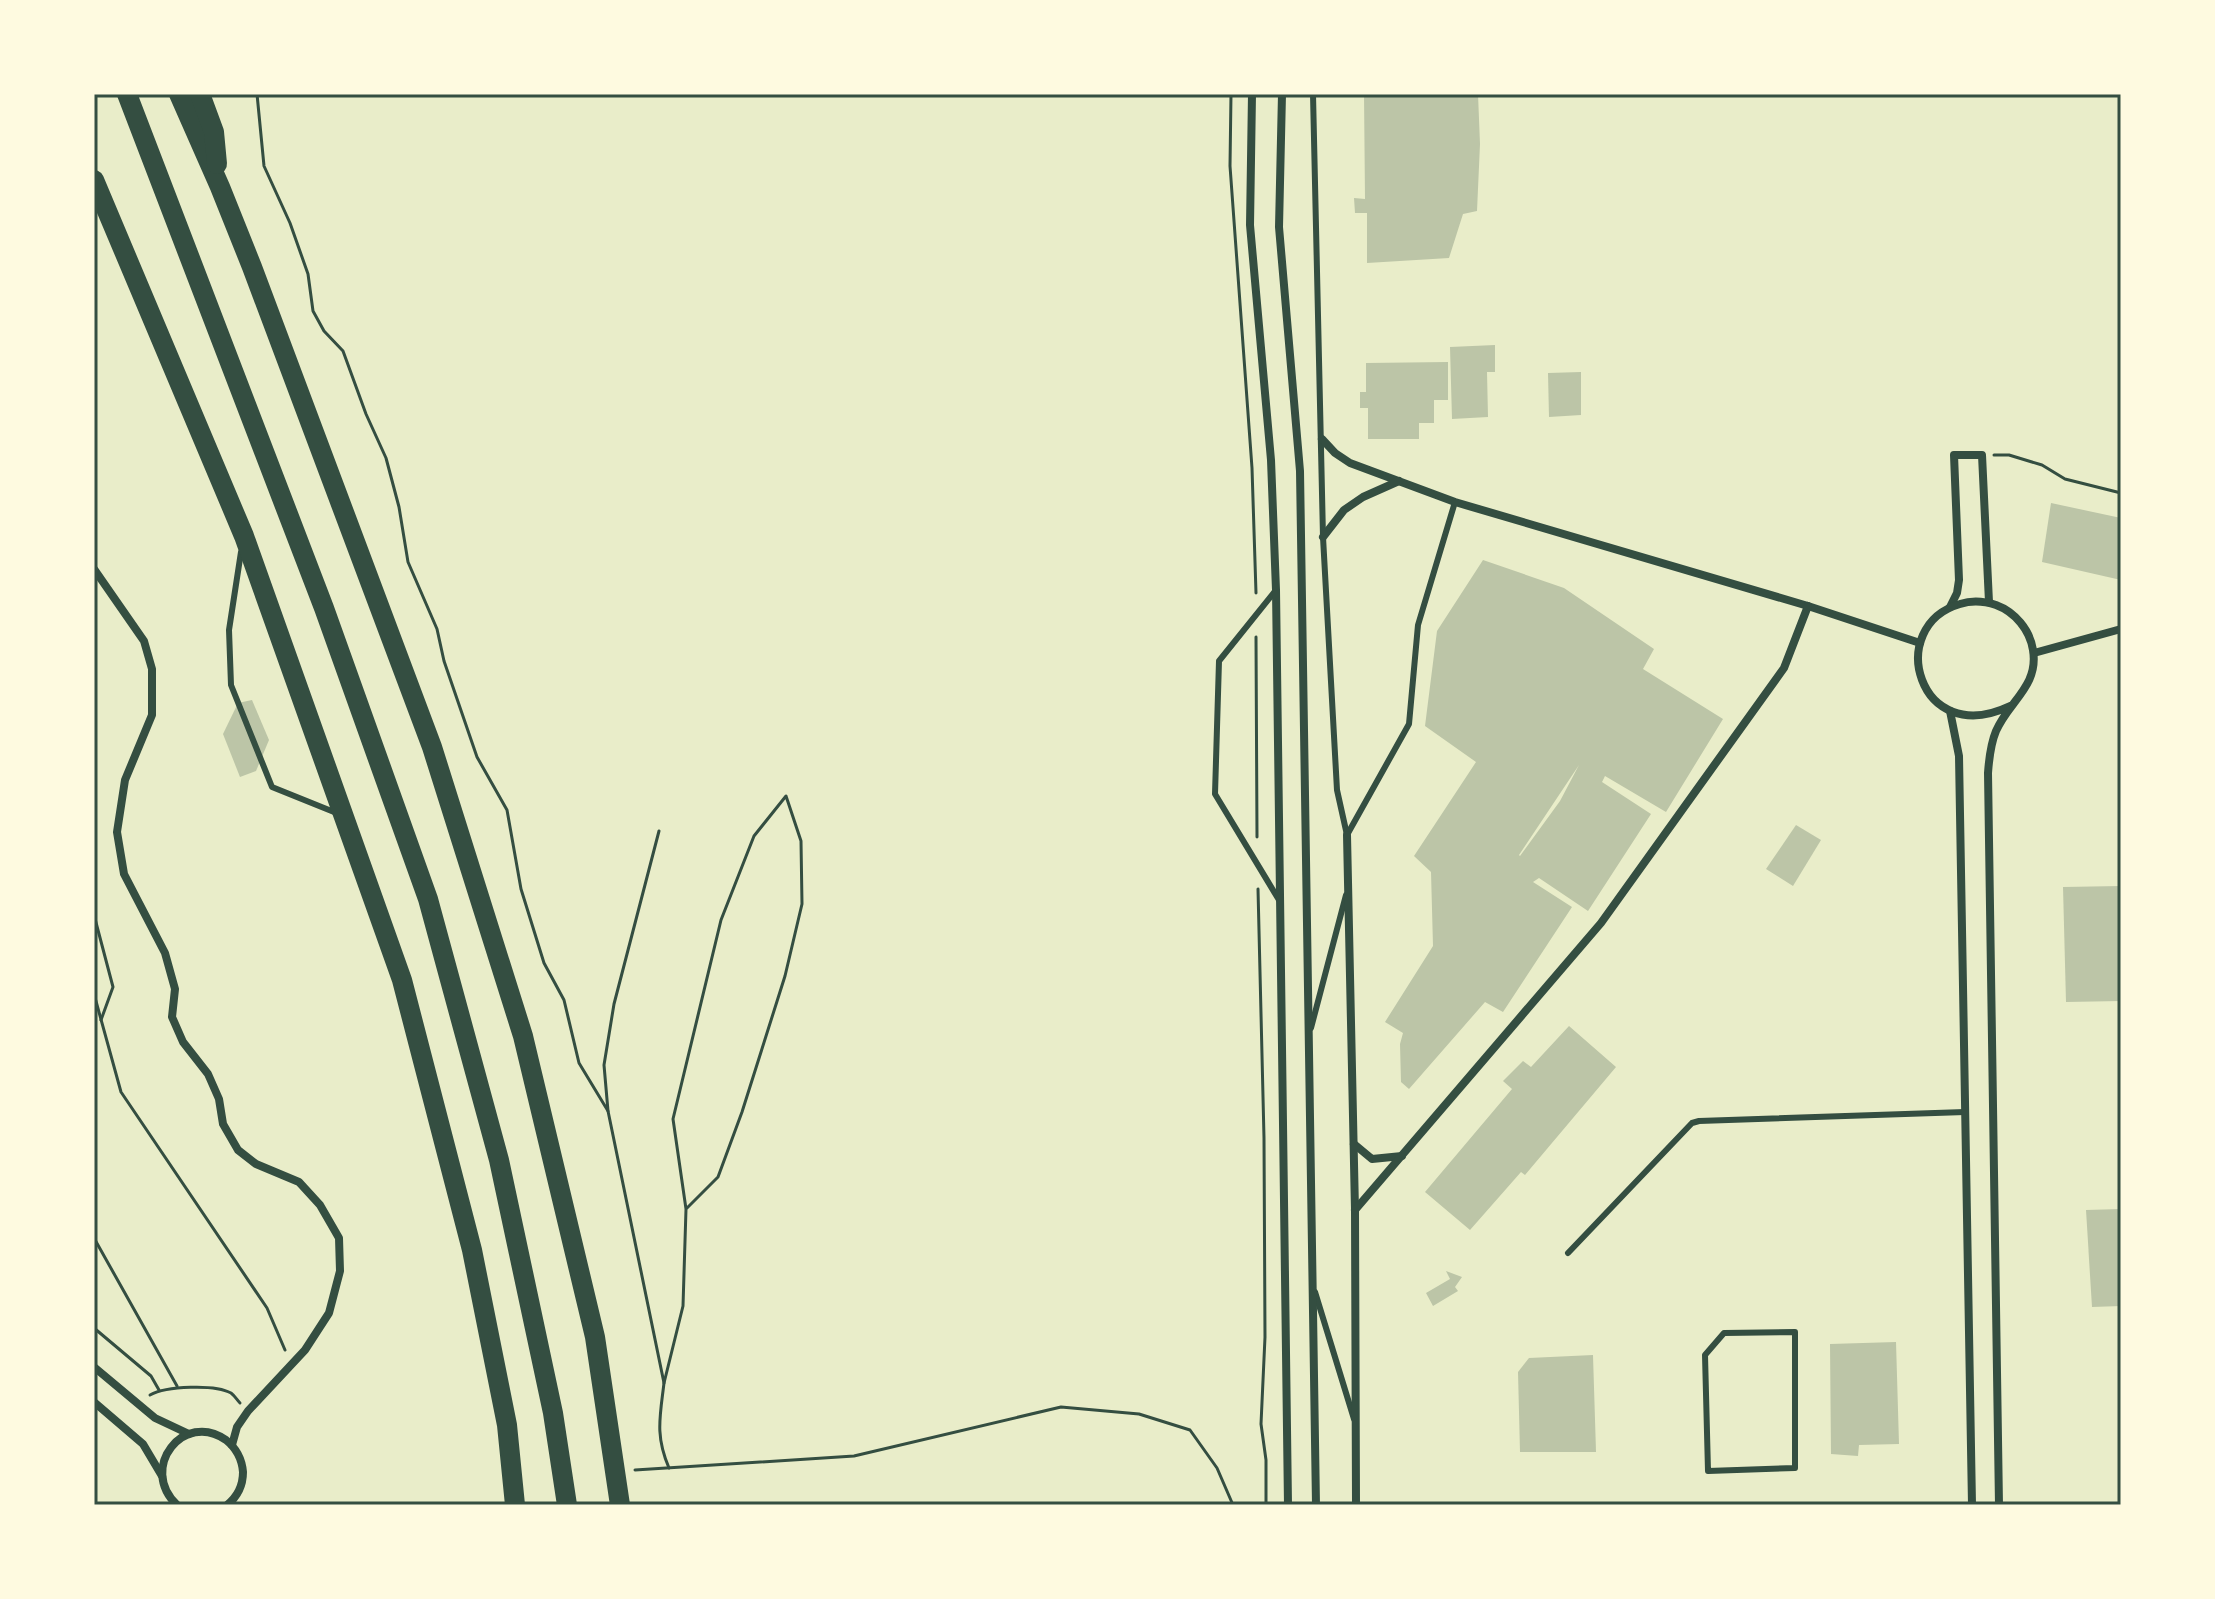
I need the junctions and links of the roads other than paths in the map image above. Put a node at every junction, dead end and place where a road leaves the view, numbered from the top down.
1 (118, 94) edge
2 (127, 94) edge
3 (179, 94) edge
4 (200, 94) edge
5 (1252, 94) edge
6 (1282, 94) edge
7 (1313, 94) edge
8 (94, 180) edge
9 (164, 186) junction
10 (220, 187) junction
11 (1322, 439) junction
12 (1400, 481) junction
13 (1455, 502) junction
14 (244, 536) junction
15 (1323, 537) junction
16 (94, 569) edge
17 (1276, 590) junction
18 (1989, 602) junction
19 (1808, 606) junction
20 (1950, 607) junction
21 (2121, 629) edge
22 (1920, 643) junction
23 (2034, 653) junction
24 (2010, 706) junction
25 (1950, 711) junction
26 (345, 817) junction
27 (1347, 835) junction
28 (1348, 887) junction
29 (1280, 903) junction
30 (1310, 1031) junction
31 (1965, 1112) junction
32 (1354, 1144) junction
33 (1402, 1156) junction
34 (1355, 1210) junction
35 (1568, 1253) dead end
36 (1311, 1281) junction
37 (94, 1367) edge
38 (94, 1402) edge
39 (1355, 1422) junction
40 (189, 1434) junction
41 (232, 1445) junction
42 (1708, 1471) joint
43 (162, 1476) junction
44 (176, 1505) edge
45 (227, 1505) edge
46 (515, 1505) edge
47 (567, 1505) edge
48 (620, 1505) edge
49 (1288, 1505) edge
50 (1316, 1505) edge
51 (1356, 1505) edge
52 (1972, 1505) edge
53 (1999, 1505) edge

1 - 9 highway
2 - 9 highway
3 - 10 highway
4 - 10 highway
5 - 17 street
6 - 30 street
7 - 11 lane
8 - 14 highway
9 - 47 highway
10 - 48 highway
11 - 12 street
11 - 15 lane
12 - 13 street
12 - 15 street
13 - 19 street
13 - 27 lane
14 - 26 highway
14 - 26 lane
15 - 27 lane
16 - 41 street
17 - 29 street
17 - 29 lane
18 - 20 street
18 - 20 street
18 - 23 street
19 - 22 street
19 - 33 street
20 - 22 street
21 - 23 street
22 - 25 street
23 - 24 street
24 - 25 street
24 - 53 street
25 - 31 street
26 - 46 highway
27 - 28 street
28 - 30 lane
28 - 32 street
29 - 49 street
30 - 36 street
31 - 35 lane
31 - 52 street
32 - 33 street
32 - 34 street
33 - 34 street
34 - 39 street
36 - 39 lane
36 - 50 street
37 - 40 street
38 - 43 street
39 - 51 street
40 - 41 street
40 - 43 street
41 - 45 street
42 - 42 lane
43 - 44 street

